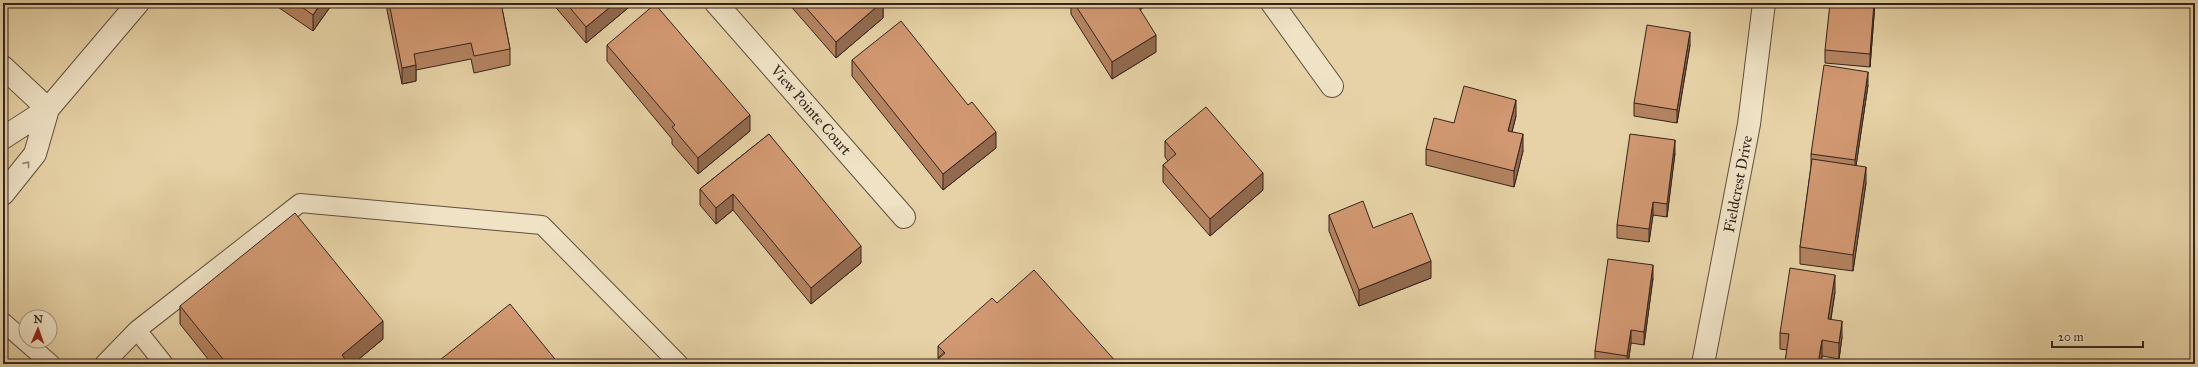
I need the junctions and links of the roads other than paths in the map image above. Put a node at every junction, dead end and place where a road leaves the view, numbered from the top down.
1 (138, 3) edge
2 (716, 3) edge
3 (1272, 3) edge
4 (1764, 3) edge
5 (3, 67) edge
6 (1332, 86) dead end
7 (48, 109) junction
8 (3, 138) edge
9 (3, 194) edge
10 (904, 217) dead end
11 (3, 322) edge
12 (137, 330) junction
13 (51, 364) edge
14 (104, 364) edge
15 (164, 364) edge
16 (679, 364) edge
17 (1703, 364) edge

1 - 7 street
2 - 10 street, View Pointe Court
3 - 6 street
4 - 17 street, Fieldcrest Drive
5 - 7 street
7 - 8 street
9 -> 7 street
11 - 13 lane
12 - 14 lane
12 - 15 lane
12 - 16 lane

